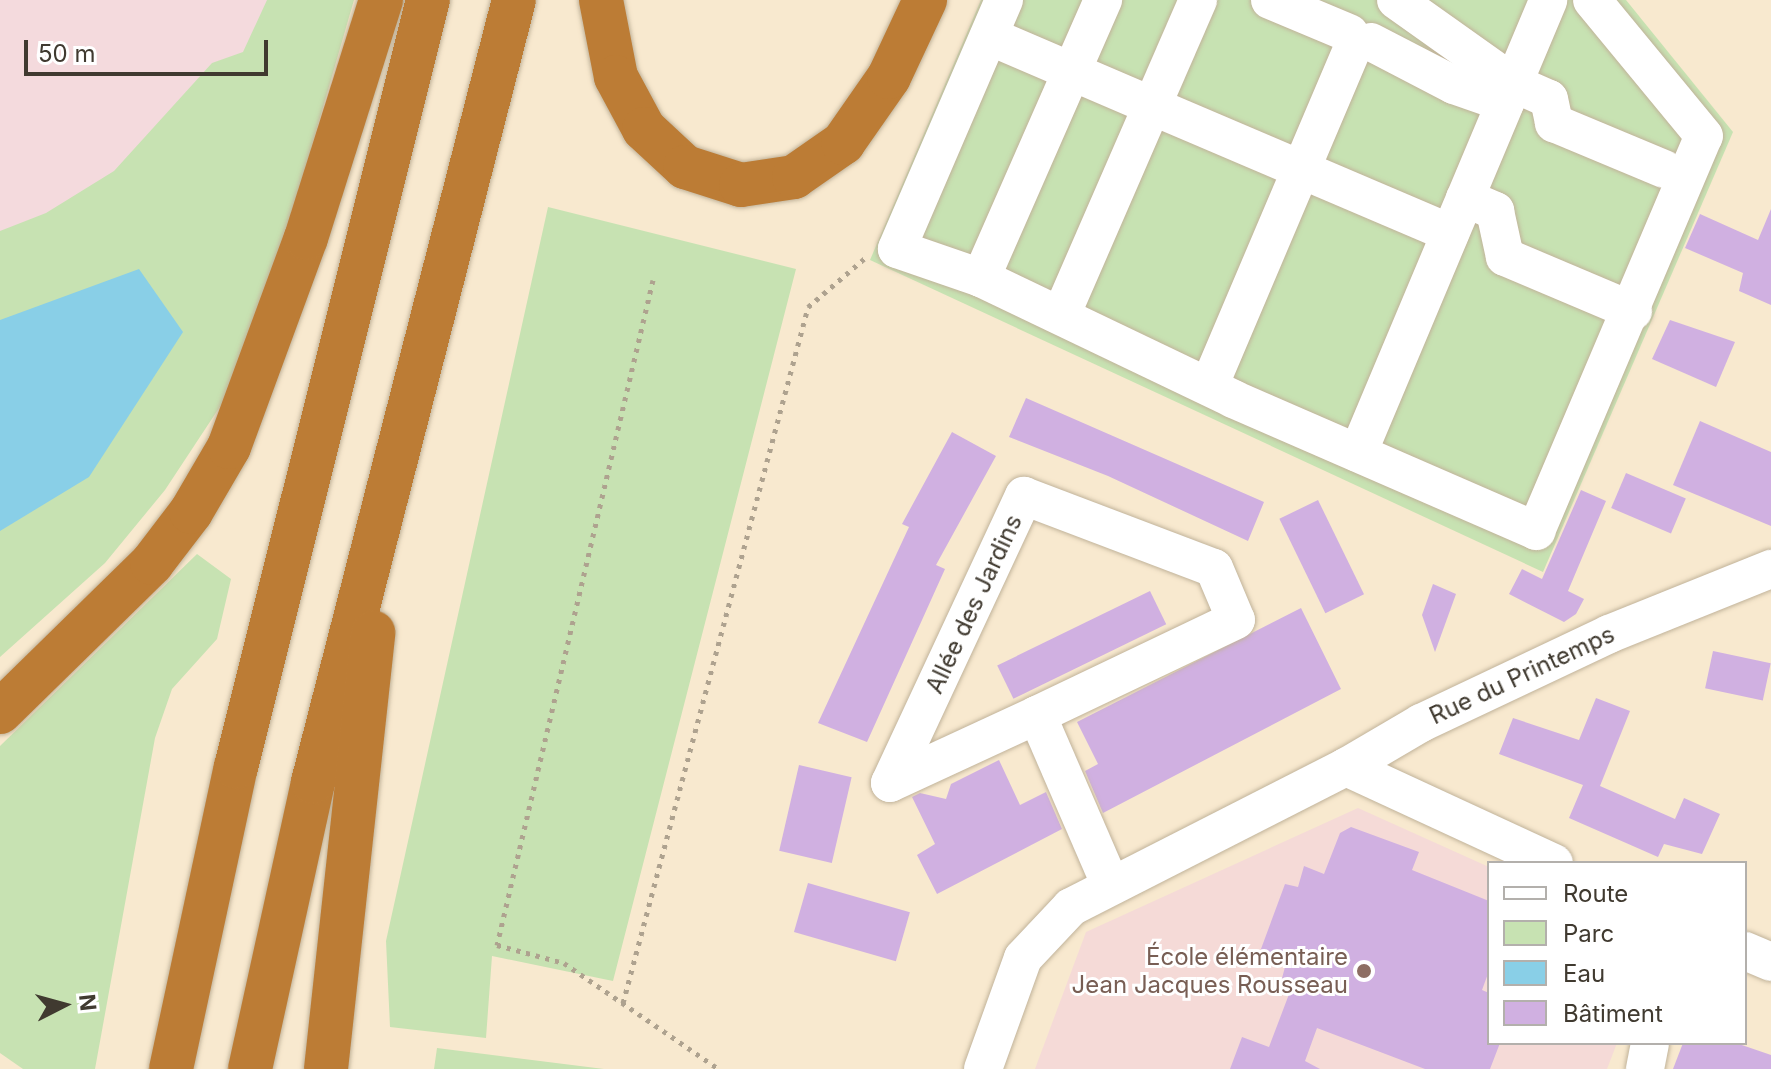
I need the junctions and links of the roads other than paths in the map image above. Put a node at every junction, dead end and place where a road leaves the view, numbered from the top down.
1 (381, 0) edge
2 (428, 0) edge
3 (514, 0) edge
4 (601, 0) edge
5 (925, 0) edge
6 (1004, 0) edge
7 (1103, 0) edge
8 (1198, 0) edge
9 (1270, 0) edge
10 (1396, 0) edge
11 (1548, 0) edge
12 (1592, 0) edge
13 (1361, 31) edge
14 (989, 36) junction
15 (1072, 71) junction
16 (1509, 93) junction
17 (1152, 106) junction
18 (1664, 169) dead end
19 (1301, 170) junction
20 (1465, 198) junction
21 (1450, 233) junction
22 (981, 278) junction
23 (1633, 311) junction
24 (1061, 315) junction
25 (1210, 384) junction
26 (1358, 453) junction
27 (390, 476) junction
28 (1771, 569) edge
29 (1, 710) edge
30 (1037, 715) junction
31 (1346, 767) junction
32 (1550, 861) edge
33 (1111, 886) junction
34 (1747, 952) edge
35 (1771, 962) edge
36 (1650, 1045) edge
37 (171, 1069) edge
38 (250, 1069) edge
39 (326, 1069) edge
40 (983, 1069) edge
41 (1645, 1069) edge

1 - 29 highway
2 - 37 highway
3 - 27 highway
4 - 5 highway
6 - 14 street
7 - 15 street
8 - 17 street
9 - 13 street
10 - 16 street
11 - 16 street
12 - 23 street
13 - 16 street
13 - 19 street
14 - 15 street
14 - 22 street
15 - 17 street
15 - 22 street
16 - 18 street
16 - 20 street
17 - 19 street
17 - 24 street
19 - 21 street
19 - 25 street
20 - 21 street
20 - 23 street
21 - 26 street
22 - 24 street
23 - 26 street
24 - 25 street
25 - 26 street
27 - 38 highway
27 - 39 highway
28 - 31 street, Rue du Printemps
30 - 30 street, Allée des Jardins
30 - 33 street
31 - 32 street
31 - 33 street, Rue du Printemps
33 - 40 street, Rue du Printemps
34 - 35 street
36 - 41 street

